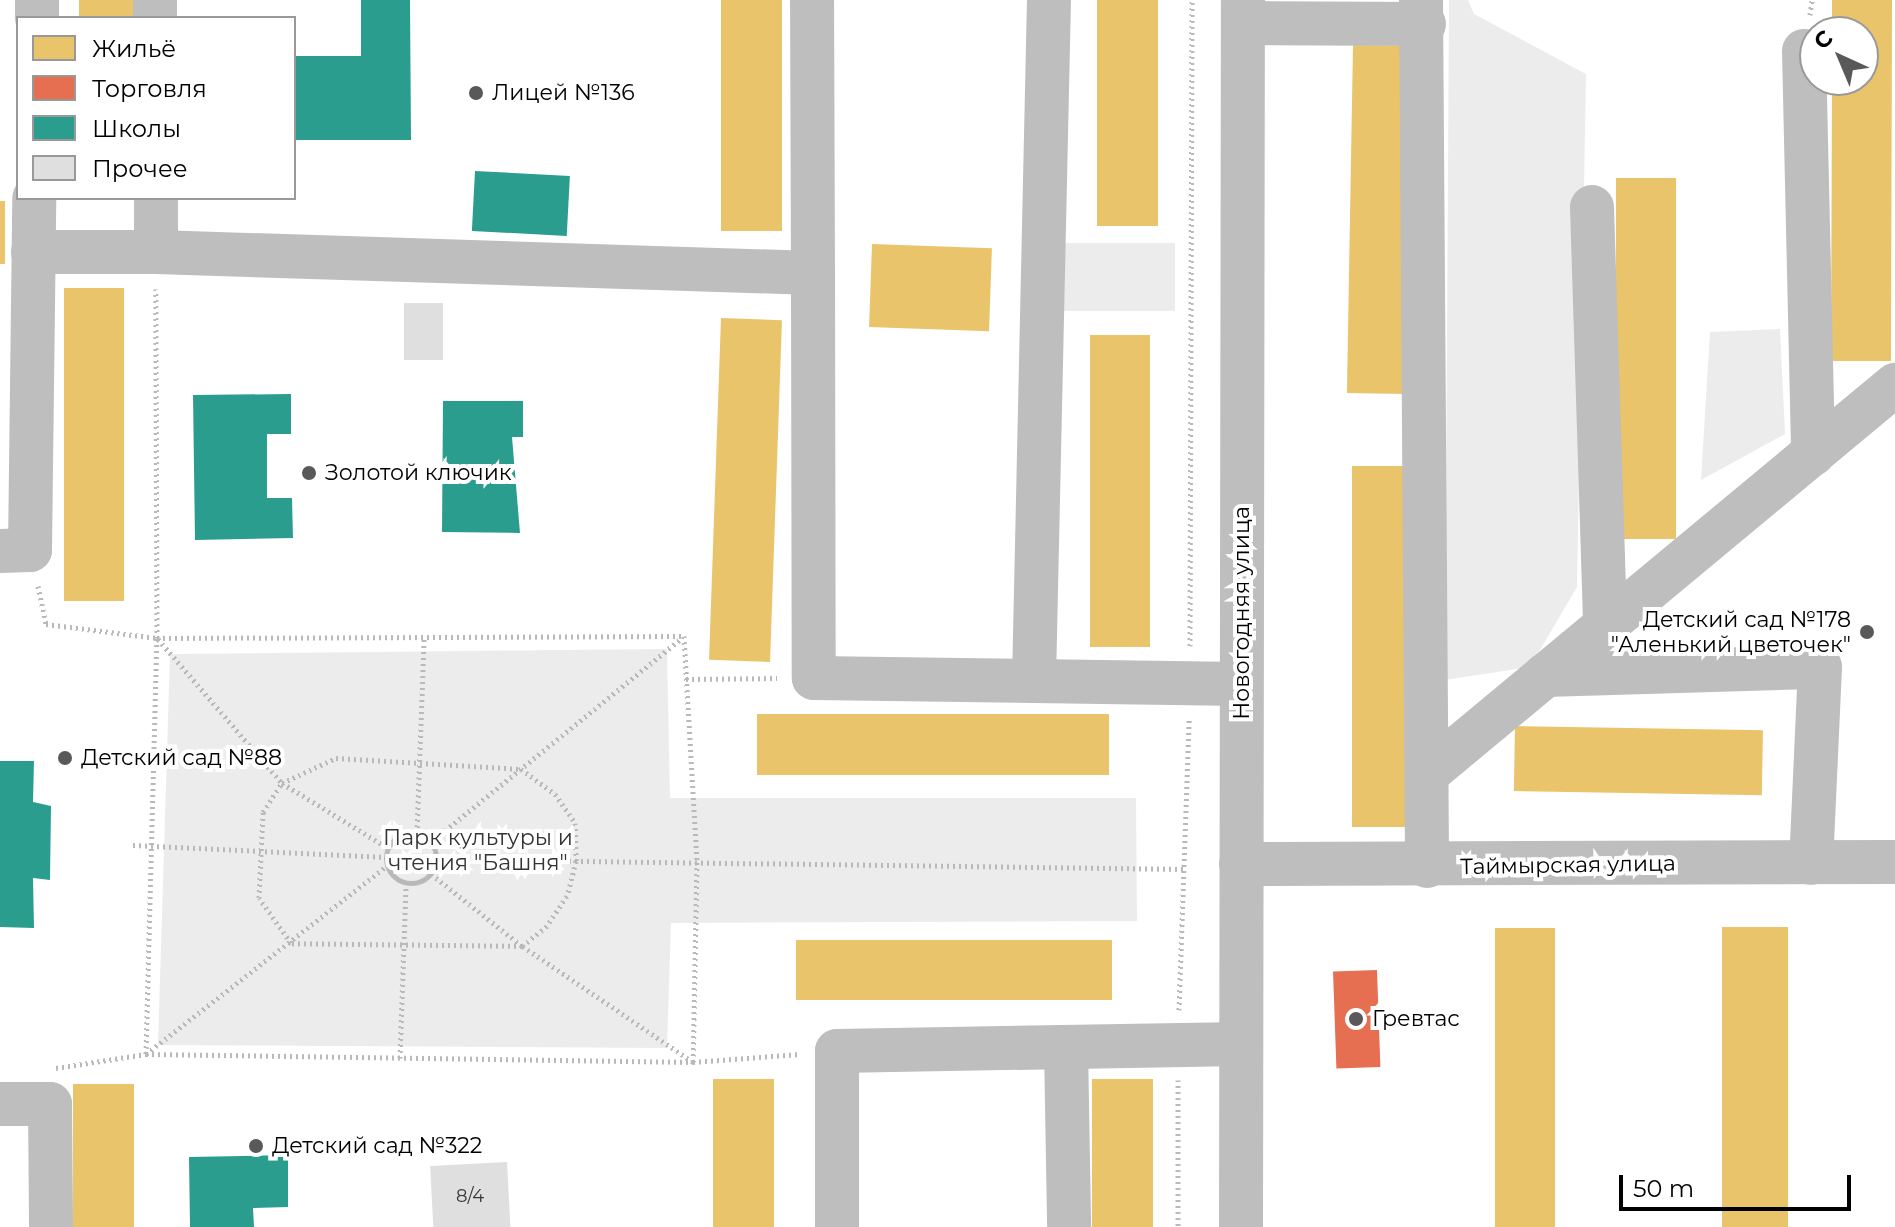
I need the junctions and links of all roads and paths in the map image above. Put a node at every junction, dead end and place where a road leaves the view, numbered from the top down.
1 (812, 0) edge
2 (1049, 0) edge
3 (1192, 0) edge
4 (1243, 11) edge
5 (1422, 12) edge
6 (1805, 96) edge
7 (34, 200) edge
8 (156, 200) edge
9 (1592, 207) dead end
10 (33, 252) junction
11 (156, 252) junction
12 (813, 273) junction
13 (1895, 385) edge
14 (1813, 454) junction
15 (15, 551) edge
16 (1605, 625) junction
17 (684, 636) junction
18 (157, 638) junction
19 (424, 639) junction
20 (1545, 675) junction
21 (814, 678) junction
22 (686, 679) junction
23 (1034, 681) junction
24 (1190, 683) junction
25 (1241, 684) junction
26 (422, 758) junction
27 (521, 769) junction
28 (1429, 772) junction
29 (282, 783) junction
30 (417, 833) junction
31 (431, 842) junction
32 (133, 845) dead end
33 (152, 846) junction
34 (388, 848) junction
35 (257, 851) junction
36 (386, 857) junction
37 (437, 859) junction
38 (576, 861) junction
39 (697, 862) junction
40 (1895, 862) edge
41 (1811, 863) junction
42 (1241, 864) junction
43 (387, 866) junction
44 (1427, 866) junction
45 (1185, 869) junction
46 (431, 874) junction
47 (406, 883) junction
48 (291, 943) junction
49 (404, 944) junction
50 (522, 946) junction
51 (1241, 1044) junction
52 (1178, 1045) junction
53 (1066, 1047) junction
54 (837, 1051) junction
55 (146, 1054) junction
56 (400, 1058) junction
57 (693, 1062) junction
58 (0, 1104) edge
59 (50, 1104) junction
60 (51, 1227) edge
61 (837, 1227) edge
62 (1069, 1227) edge
63 (1178, 1227) edge
64 (1241, 1227) edge

1 - 12 street
2 - 23 street
3 - 24 path
4 - 5 street
4 - 25 street, Новогодняя улица
5 - 28 street
6 - 14 street
7 - 10 street
8 - 11 street
9 - 16 street
10 - 11 street
10 - 15 street
11 - 12 street
11 - 18 path
12 - 21 street
13 - 14 street
14 - 16 street
15 - 18 path
16 - 20 street
17 - 19 path
17 - 22 path
17 - 27 path
18 - 19 path
18 - 29 path
18 - 33 path
19 - 26 path
20 - 28 street
20 - 41 street
21 - 22 path
21 - 23 street
22 - 39 path
23 - 24 street
24 - 25 street
24 - 45 path
25 - 42 street, Новогодняя улица
26 - 27 path
26 - 29 path
26 - 30 path
27 - 31 path
27 - 38 path
28 - 44 street
29 - 34 path
29 - 35 path
30 - 31 path
30 - 34 path
31 - 37 path
32 - 33 path
33 - 35 path
33 - 55 path
34 - 36 path
35 - 36 path
35 - 48 path
36 - 43 path
37 - 38 path
37 - 46 path
38 - 39 path
38 - 50 path
39 - 45 path
39 - 57 path
40 - 41 street, Таймырская улица
41 - 44 street, Таймырская улица
42 - 44 street, Таймырская улица
42 - 51 street, Новогодняя улица
43 - 47 path
43 - 48 path
45 - 52 path
46 - 47 path
46 - 50 path
47 - 49 path
48 - 49 path
48 - 55 path
49 - 50 path
49 - 56 path
50 - 57 path
51 - 52 street
51 - 64 street, Новогодняя улица
52 - 53 street
52 - 63 path
53 - 54 street
53 - 62 street
54 - 57 path
54 - 61 street
55 - 56 path
55 - 59 path
56 - 57 path
58 - 59 street
59 - 60 street

